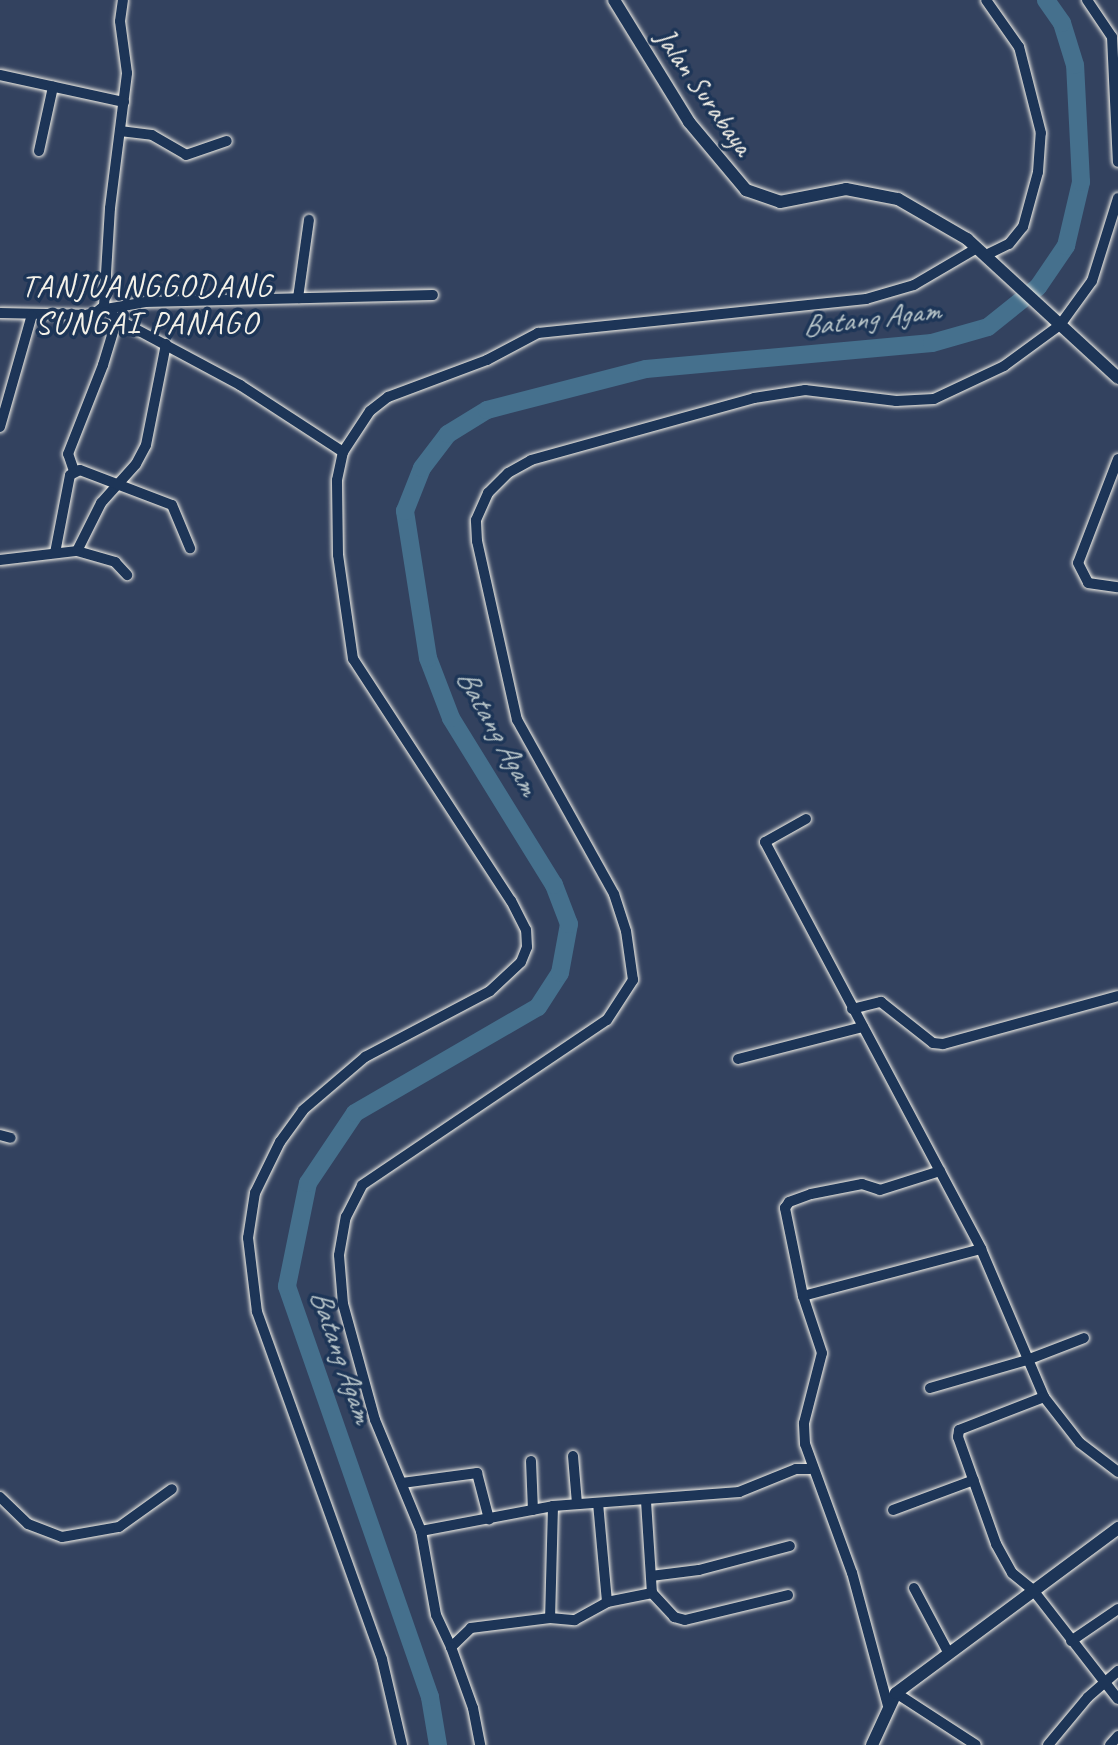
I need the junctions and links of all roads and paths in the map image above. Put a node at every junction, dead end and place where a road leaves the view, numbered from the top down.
1 (124, 0) edge
2 (614, 0) edge
3 (986, 0) edge
4 (1087, 0) edge
5 (0, 75) edge
6 (53, 87) junction
7 (124, 102) junction
8 (120, 131) junction
9 (227, 141) dead end
10 (38, 151) dead end
11 (1118, 162) edge
12 (1118, 198) edge
13 (309, 220) dead end
14 (986, 255) junction
15 (433, 295) dead end
16 (298, 299) junction
17 (106, 305) junction
18 (0, 313) edge
19 (32, 315) junction
20 (117, 319) junction
21 (1060, 325) junction
22 (166, 344) junction
23 (1118, 378) edge
24 (0, 427) edge
25 (343, 452) junction
26 (1118, 459) edge
27 (74, 471) junction
28 (116, 482) junction
29 (190, 548) dead end
30 (76, 551) junction
31 (55, 553) junction
32 (0, 559) edge
33 (127, 575) dead end
34 (1118, 587) edge
35 (806, 819) dead end
36 (1118, 996) edge
37 (852, 1009) junction
38 (863, 1027) junction
39 (738, 1059) dead end
40 (940, 1171) junction
41 (981, 1250) junction
42 (803, 1296) junction
43 (1084, 1338) dead end
44 (1027, 1360) junction
45 (930, 1388) dead end
46 (1044, 1397) junction
47 (573, 1456) dead end
48 (531, 1461) dead end
49 (810, 1469) junction
50 (1118, 1472) edge
51 (974, 1480) junction
52 (402, 1483) junction
53 (172, 1489) dead end
54 (0, 1497) edge
55 (646, 1501) junction
56 (598, 1503) junction
57 (577, 1504) junction
58 (553, 1506) junction
59 (533, 1510) junction
60 (892, 1510) dead end
61 (489, 1519) junction
62 (1118, 1528) edge
63 (421, 1531) junction
64 (790, 1546) dead end
65 (651, 1576) junction
66 (914, 1588) dead end
67 (1033, 1590) junction
68 (652, 1593) junction
69 (788, 1595) dead end
70 (607, 1602) junction
71 (1118, 1609) edge
72 (550, 1618) junction
73 (1071, 1641) junction
74 (451, 1647) junction
75 (948, 1651) junction
76 (1118, 1671) edge
77 (1104, 1681) junction
78 (896, 1693) junction
79 (1118, 1699) edge
80 (888, 1706) junction
81 (1118, 1736) edge
82 (402, 1745) edge
83 (480, 1745) edge
84 (872, 1745) edge
85 (976, 1745) edge
86 (1048, 1745) edge
87 (1110, 1745) edge

1 - 7 street
2 - 14 street, Jalan Surabaya
3 - 14 street
4 - 11 street
5 - 6 street
6 - 7 street
6 - 10 street
7 - 8 street
8 - 9 street
8 - 17 street
12 - 21 street
13 - 16 street
14 - 21 street, Jalan Surabaya
14 - 25 street
15 - 16 street
16 - 17 street
17 - 19 street
17 - 20 street
18 - 19 street
19 - 24 street
20 - 22 street
20 - 27 street
21 - 23 street, Jalan Surabaya
21 - 52 street
22 - 25 street
22 - 28 street
25 - 82 street
26 - 34 street
27 - 28 street
27 - 31 street
28 - 29 street
28 - 30 street
30 - 31 street
30 - 33 street
31 - 32 street
35 - 37 street
36 - 37 street
37 - 38 street
38 - 39 street
38 - 40 street
40 - 41 street
40 - 42 street
41 - 42 street
41 - 44 street
42 - 49 street
43 - 44 street
44 - 45 street
44 - 46 street
46 - 50 street
46 - 51 street
47 - 57 street
48 - 59 street
49 - 55 street
49 - 80 street
51 - 60 street
51 - 67 street
52 - 61 street
52 - 63 street
53 - 54 street
55 - 56 street
55 - 65 street
56 - 57 street
56 - 70 street
57 - 58 street
58 - 59 street
58 - 72 street
59 - 61 street
61 - 63 street
62 - 67 street
63 - 74 street
64 - 65 street
65 - 68 street
66 - 75 street
67 - 73 street
67 - 75 street
68 - 69 street
68 - 70 street
70 - 72 street
71 - 73 street
72 - 74 street
73 - 77 street
74 - 83 street
75 - 78 street
76 - 77 street
77 - 79 street
77 - 86 street
78 - 80 street
78 - 85 street
80 - 84 street
81 - 87 street

